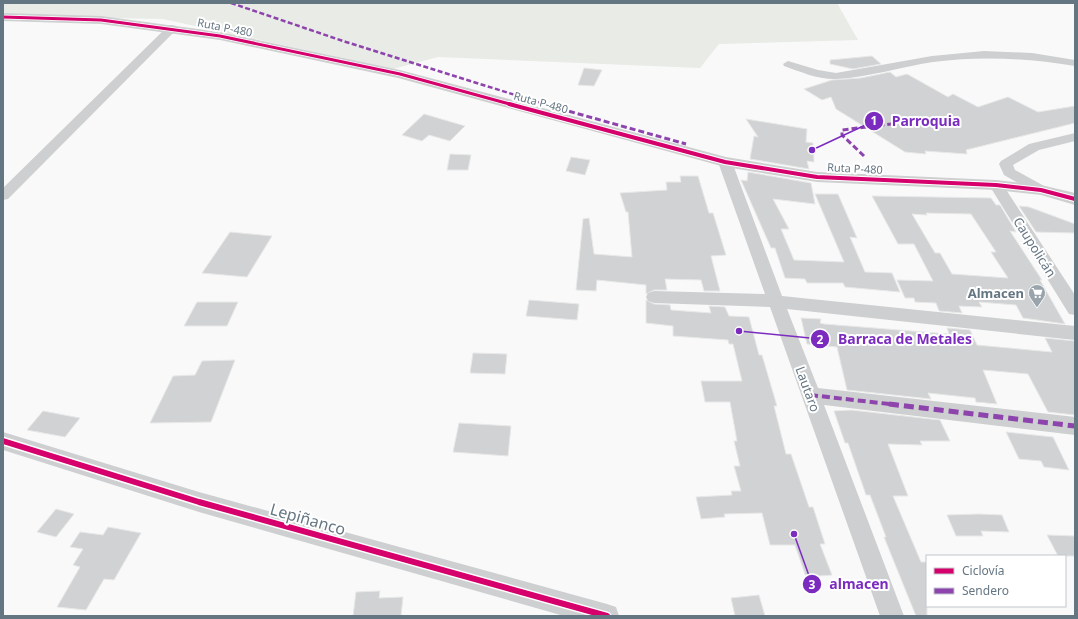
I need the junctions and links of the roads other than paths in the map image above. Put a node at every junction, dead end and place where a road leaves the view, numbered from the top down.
1 (3, 17) edge
2 (172, 28) junction
3 (1075, 63) edge
4 (788, 64) dead end
5 (1075, 137) edge
6 (725, 162) junction
7 (996, 185) junction
8 (1041, 190) junction
9 (3, 196) edge
10 (1075, 199) edge
11 (654, 298) dead end
12 (776, 301) junction
13 (1075, 309) edge
14 (1075, 333) edge
15 (810, 395) junction
16 (1075, 426) edge
17 (3, 441) edge
18 (607, 616) edge
19 (892, 616) edge

1 - 2 street, Ruta P-480
2 - 6 street, Ruta P-480
2 - 9 street
3 - 4 street
5 - 8 street
6 - 7 street, Ruta P-480
6 - 12 street, Lautaro
7 - 8 street, Ruta P-480
7 - 13 street, Caupolicán
8 - 10 street, Ruta P-480
11 - 12 street
12 - 14 street
12 - 15 street, Lautaro
15 - 16 street
15 - 19 street, Lautaro
17 - 18 street, Lepiñanco

